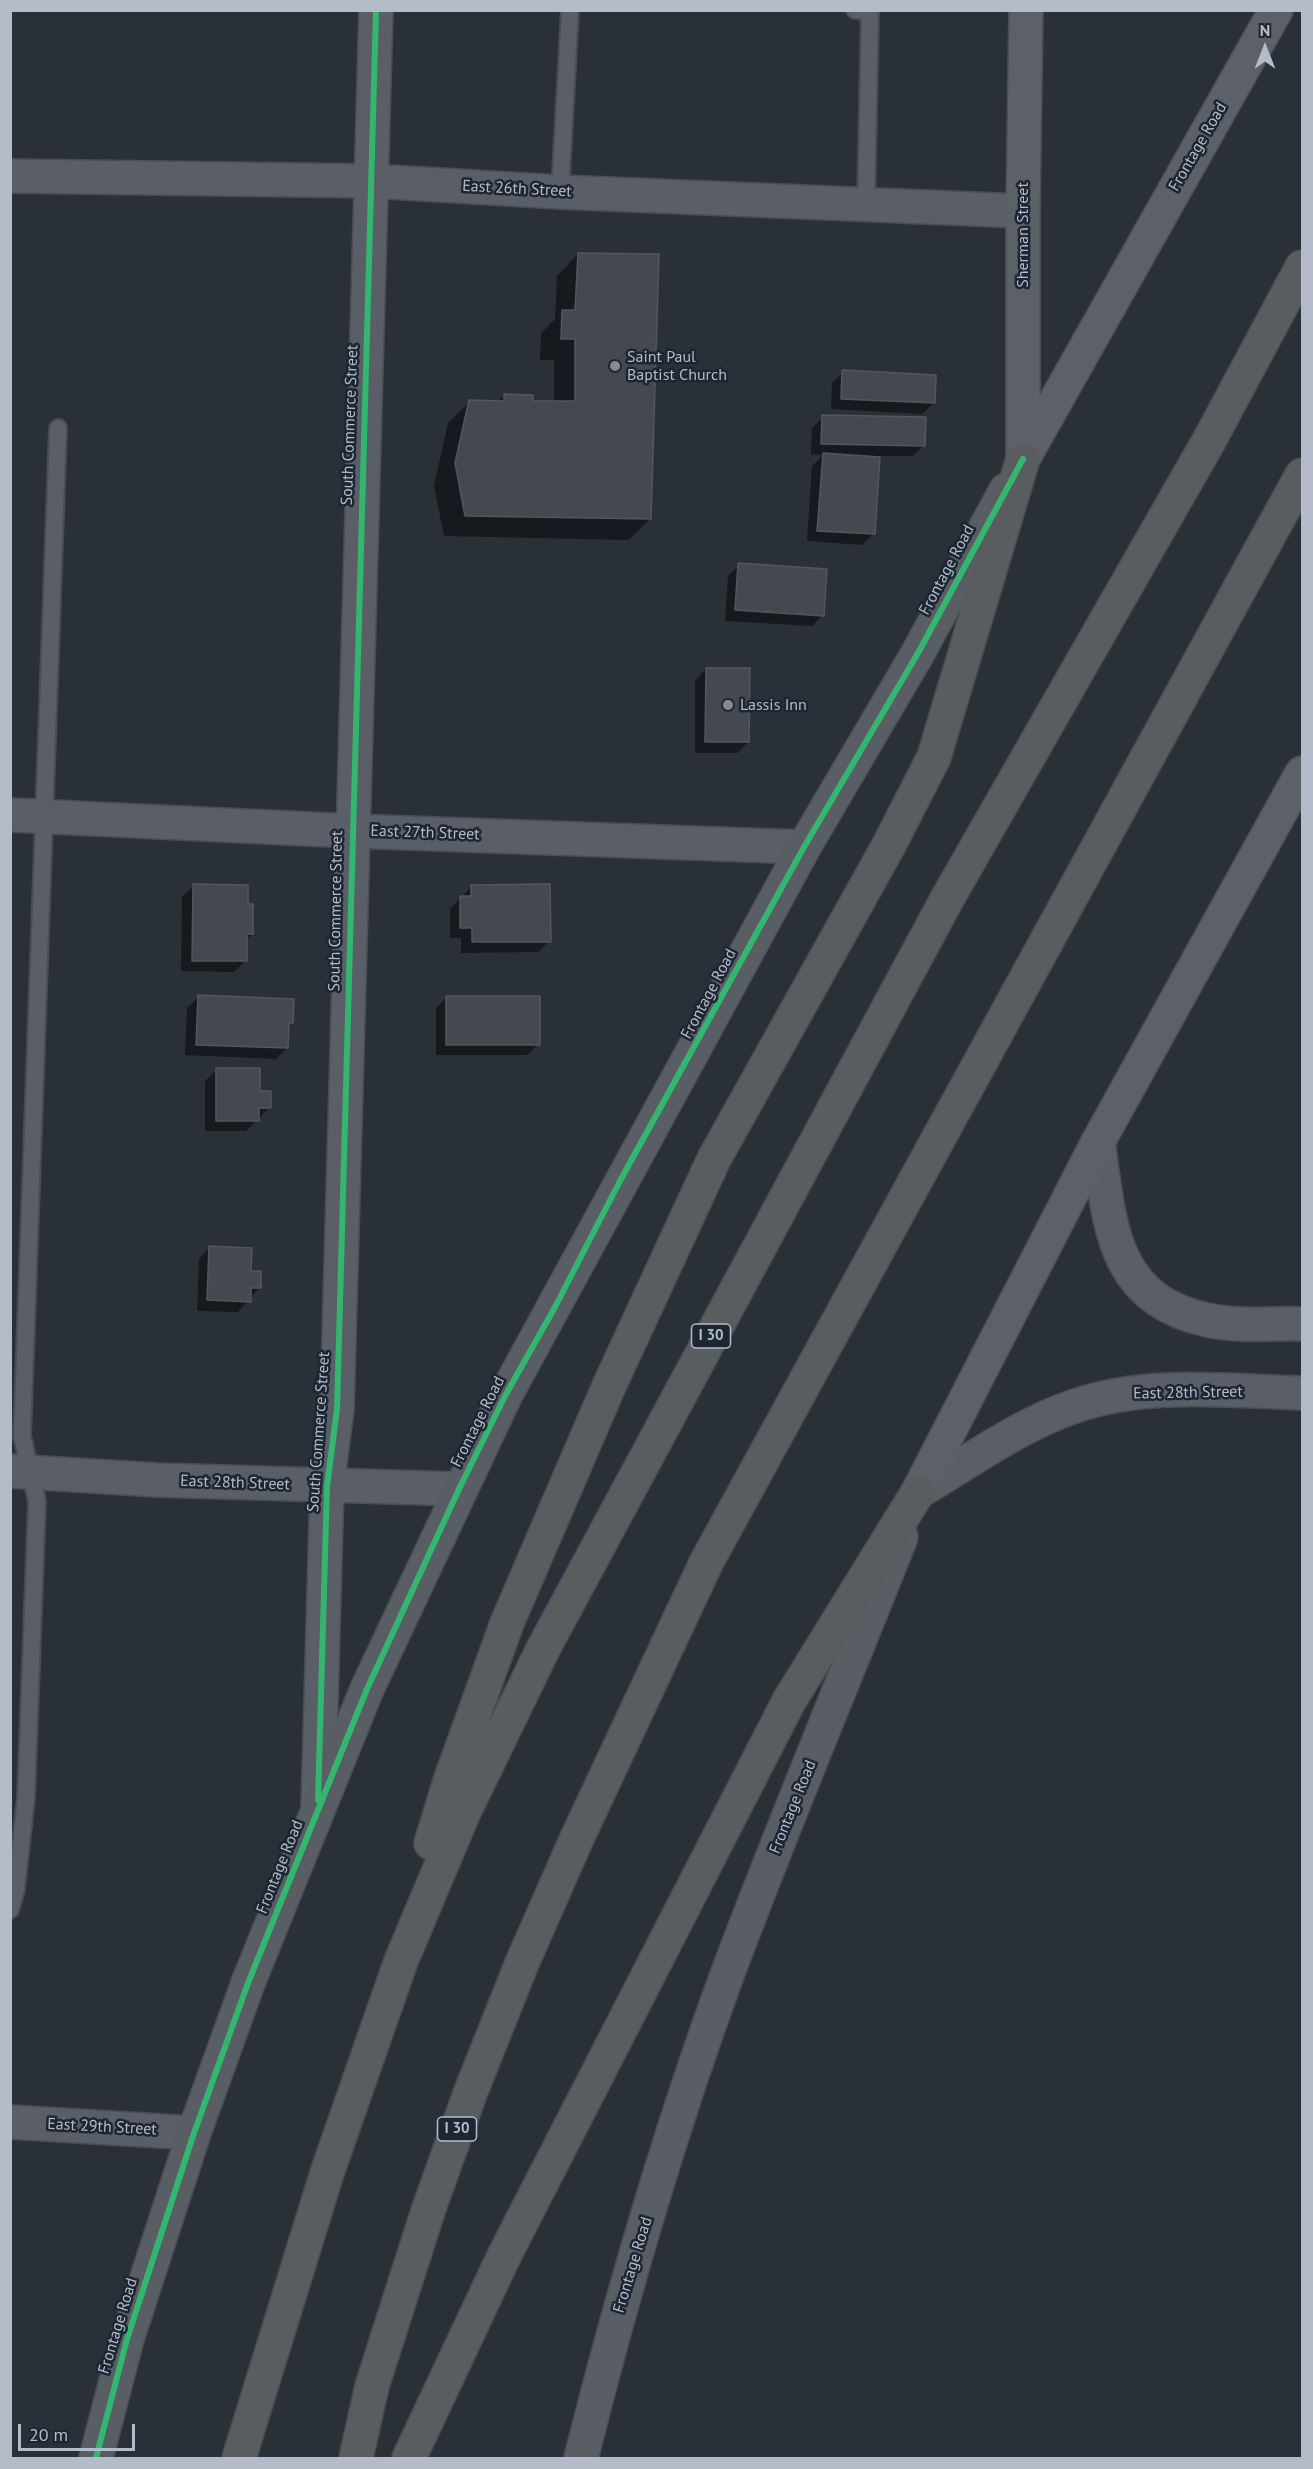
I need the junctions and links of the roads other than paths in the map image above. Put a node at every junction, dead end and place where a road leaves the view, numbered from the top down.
1 (376, 10) edge
2 (570, 10) edge
3 (855, 10) edge
4 (1026, 10) edge
5 (1276, 10) edge
6 (870, 11) edge
7 (10, 176) edge
8 (371, 181) junction
9 (560, 192) junction
10 (866, 205) junction
11 (1023, 211) junction
12 (1302, 267) edge
13 (58, 428) dead end
14 (1023, 459) junction
15 (1302, 475) edge
16 (1302, 773) edge
17 (10, 815) edge
18 (46, 817) junction
19 (352, 831) junction
20 (804, 846) junction
21 (1098, 1142) junction
22 (1302, 1324) edge
23 (1302, 1393) edge
24 (21, 1472) edge
25 (327, 1486) junction
26 (459, 1489) junction
27 (918, 1492) junction
28 (317, 1811) junction
29 (10, 1910) edge
30 (401, 1961) junction
31 (10, 2121) edge
32 (194, 2133) junction
33 (96, 2458) edge
34 (239, 2458) edge
35 (356, 2458) edge
36 (409, 2458) edge
37 (581, 2458) edge

1 - 8 street, South Commerce Street
2 - 9 lane
3 - 6 lane
4 - 11 main road, Sherman Street
5 - 14 main road, Frontage Road
6 - 10 lane
7 - 8 street, East 26th Street
8 - 9 street, East 26th Street
8 - 19 street, South Commerce Street
9 - 10 street, East 26th Street
10 - 11 street, East 26th Street
11 - 14 main road, Sherman Street
12 - 30 highway, I 30
13 - 18 lane
14 - 20 street, Frontage Road
14 - 30 highway
15 - 35 highway, I 30
16 - 21 main road, Frontage Road
17 - 18 street, East 27th Street
18 - 19 street, East 27th Street
18 - 24 lane
19 - 20 street, East 27th Street
19 - 25 street, South Commerce Street
20 - 26 street, Frontage Road
21 - 22 street
21 - 27 main road, Frontage Road
23 - 27 street, East 28th Street
24 - 25 street, East 28th Street
24 - 29 lane
25 - 26 street, East 28th Street
25 - 28 street, South Commerce Street
26 - 28 street, Frontage Road
27 - 36 highway
27 - 37 street, Frontage Road
28 - 32 street, Frontage Road
30 - 34 highway, I 30
31 - 32 street, East 29th Street
32 - 33 street, Frontage Road

